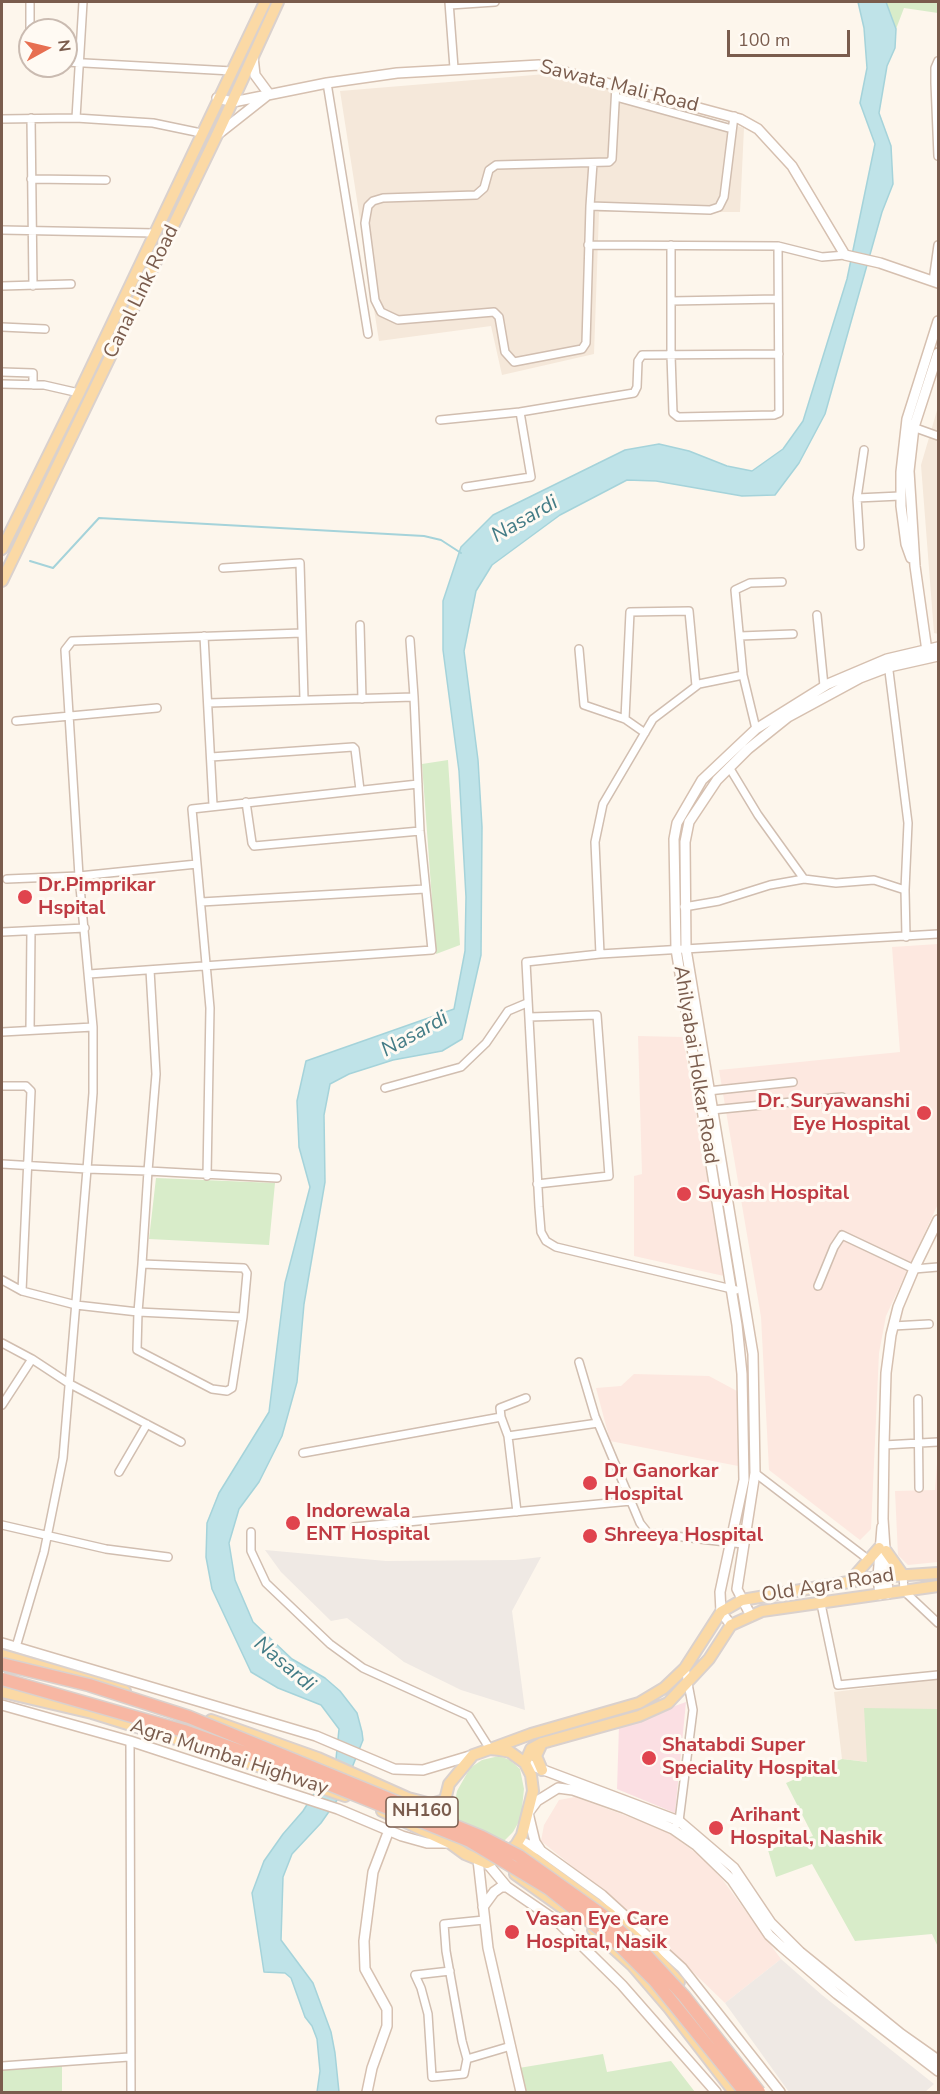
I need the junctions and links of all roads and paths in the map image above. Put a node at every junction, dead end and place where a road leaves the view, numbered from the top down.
1 (30, 2) edge
2 (83, 2) edge
3 (265, 2) edge
4 (279, 2) edge
5 (495, 2) edge
6 (449, 3) edge
7 (30, 18) edge
8 (254, 57) junction
9 (939, 61) edge
10 (78, 62) joint
11 (454, 68) junction
12 (232, 71) junction
13 (77, 78) edge
14 (327, 83) junction
15 (937, 83) edge
16 (616, 85) junction
17 (269, 94) junction
18 (616, 97) junction
19 (217, 98) junction
20 (233, 102) junction
21 (734, 116) junction
22 (31, 118) junction
23 (76, 118) junction
24 (2, 119) edge
25 (732, 129) junction
26 (201, 133) junction
27 (218, 135) junction
28 (939, 156) edge
29 (593, 163) junction
30 (32, 179) junction
31 (106, 180) dead end
32 (590, 207) junction
33 (2, 230) edge
34 (32, 232) junction
35 (155, 233) junction
36 (588, 245) junction
37 (671, 245) junction
38 (939, 245) edge
39 (778, 246) junction
40 (844, 255) junction
41 (936, 282) edge
42 (71, 284) dead end
43 (2, 286) edge
44 (33, 286) junction
45 (778, 299) junction
46 (671, 301) junction
47 (939, 321) edge
48 (2, 327) edge
49 (45, 329) dead end
50 (368, 334) dead end
51 (939, 353) edge
52 (779, 354) junction
53 (671, 355) junction
54 (2, 372) edge
55 (2, 384) edge
56 (33, 385) junction
57 (79, 393) junction
58 (520, 412) junction
59 (440, 420) dead end
60 (910, 426) junction
61 (939, 436) edge
62 (864, 450) dead end
63 (466, 487) dead end
64 (900, 496) junction
65 (857, 498) junction
66 (860, 546) dead end
67 (2, 549) edge
68 (915, 566) junction
69 (224, 568) dead end
70 (2, 582) edge
71 (782, 582) dead end
72 (817, 615) dead end
73 (360, 625) dead end
74 (302, 633) junction
75 (794, 634) dead end
76 (204, 636) junction
77 (740, 636) junction
78 (410, 640) dead end
79 (939, 647) edge
80 (579, 650) dead end
81 (927, 652) junction
82 (939, 656) edge
83 (888, 663) junction
84 (743, 675) junction
85 (696, 686) junction
86 (824, 686) junction
87 (414, 697) junction
88 (304, 699) junction
89 (362, 699) junction
90 (208, 703) junction
91 (157, 708) dead end
92 (71, 717) junction
93 (625, 719) junction
94 (16, 721) dead end
95 (756, 729) junction
96 (645, 733) junction
97 (211, 757) junction
98 (729, 767) junction
99 (418, 784) junction
100 (360, 790) junction
101 (246, 802) junction
102 (213, 805) junction
103 (420, 831) junction
104 (197, 864) junction
105 (79, 876) junction
106 (7, 879) dead end
107 (804, 879) junction
108 (425, 889) junction
109 (905, 890) junction
110 (201, 902) junction
111 (684, 907) junction
112 (85, 928) junction
113 (31, 931) junction
114 (2, 932) edge
115 (939, 934) edge
116 (906, 937) junction
117 (681, 949) junction
118 (600, 954) junction
119 (205, 966) junction
120 (150, 970) junction
121 (89, 974) junction
122 (527, 1003) junction
123 (529, 1017) junction
124 (93, 1027) junction
125 (30, 1030) junction
126 (2, 1032) edge
127 (793, 1082) dead end
128 (2, 1086) edge
129 (385, 1088) dead end
130 (708, 1091) junction
131 (842, 1097) dead end
132 (712, 1110) junction
133 (2, 1164) edge
134 (27, 1165) junction
135 (87, 1169) junction
136 (148, 1171) junction
137 (207, 1176) junction
138 (277, 1178) dead end
139 (537, 1184) junction
140 (939, 1220) edge
141 (142, 1264) junction
142 (939, 1267) edge
143 (914, 1269) junction
144 (2, 1280) edge
145 (818, 1286) dead end
146 (22, 1290) junction
147 (732, 1290) junction
148 (744, 1290) junction
149 (76, 1305) junction
150 (138, 1312) junction
151 (243, 1317) junction
152 (929, 1324) dead end
153 (894, 1326) junction
154 (2, 1343) edge
155 (32, 1359) junction
156 (579, 1362) dead end
157 (70, 1384) junction
158 (526, 1398) dead end
159 (918, 1399) dead end
160 (2, 1405) edge
161 (501, 1417) junction
162 (598, 1423) junction
163 (147, 1424) junction
164 (508, 1436) junction
165 (181, 1442) dead end
166 (939, 1442) edge
167 (917, 1443) junction
168 (884, 1445) junction
169 (303, 1453) dead end
170 (119, 1472) dead end
171 (755, 1473) junction
172 (919, 1488) dead end
173 (631, 1501) junction
174 (517, 1512) junction
175 (2, 1525) edge
176 (354, 1527) dead end
177 (251, 1532) dead end
178 (48, 1534) junction
179 (731, 1544) junction
180 (743, 1544) junction
181 (883, 1550) junction
182 (168, 1557) dead end
183 (869, 1560) junction
184 (939, 1573) edge
185 (903, 1575) junction
186 (882, 1576) junction
187 (850, 1581) junction
188 (939, 1586) edge
189 (904, 1591) junction
190 (884, 1594) junction
191 (742, 1600) junction
192 (821, 1604) junction
193 (721, 1612) junction
194 (751, 1616) junction
195 (939, 1623) edge
196 (731, 1625) junction
197 (2, 1643) edge
198 (16, 1647) junction
199 (2, 1655) edge
200 (2, 1664) edge
201 (685, 1668) junction
202 (939, 1675) edge
203 (2, 1679) edge
204 (689, 1683) junction
205 (2, 1692) edge
206 (2, 1705) edge
207 (130, 1740) junction
208 (542, 1743) junction
209 (490, 1749) junction
210 (473, 1755) junction
211 (525, 1763) junction
212 (542, 1770) junction
213 (568, 1785) junction
214 (445, 1800) junction
215 (528, 1813) junction
216 (676, 1825) junction
217 (389, 1830) junction
218 (450, 1843) junction
219 (518, 1843) junction
220 (541, 1851) junction
221 (487, 1861) junction
222 (507, 1887) junction
223 (483, 1907) junction
224 (484, 1920) junction
225 (450, 1971) junction
226 (909, 2044) junction
227 (511, 2046) junction
228 (129, 2057) junction
229 (467, 2059) junction
230 (939, 2060) edge
231 (2, 2066) edge
232 (939, 2071) edge
233 (130, 2092) edge
234 (367, 2092) edge
235 (521, 2092) edge
236 (716, 2092) edge
237 (734, 2092) edge
238 (745, 2092) edge
239 (759, 2092) edge
240 (765, 2092) edge
241 (780, 2092) edge

1 - 7 street
2 - 10 street
3 - 12 main road, Canal Link Road
4 - 8 main road, Canal Link Road
5 - 6 street
6 - 11 street
8 - 17 street
8 - 20 main road, Canal Link Road
9 - 15 street
10 - 12 street
11 - 14 street, Sawata Mali Road
11 - 16 street, Sawata Mali Road
12 - 19 main road, Canal Link Road
13 - 23 street
14 - 17 street, Sawata Mali Road
14 - 50 street
15 - 28 street
16 - 18 street
16 - 21 street, Sawata Mali Road
17 - 20 street, Sawata Mali Road
17 - 27 street
18 - 25 street
18 - 29 street
19 - 20 street, Sawata Mali Road
19 - 26 main road, Canal Link Road
20 - 27 main road, Canal Link Road
21 - 25 street
21 - 40 street, Sawata Mali Road
22 - 23 street
22 - 24 street
22 - 30 street
23 - 26 street
25 - 32 street
26 - 35 main road, Canal Link Road
27 - 70 main road, Canal Link Road
29 - 32 street
29 - 36 street
30 - 31 street
30 - 34 street
32 - 36 street
33 - 34 street
34 - 35 street
34 - 44 street
35 - 57 main road, Canal Link Road
36 - 37 street
37 - 39 street
37 - 46 street
38 - 41 street
39 - 40 street
39 - 45 street
40 - 41 street
42 - 44 street
43 - 44 street
45 - 46 street
45 - 52 street
46 - 53 street
47 - 60 street
48 - 49 street
51 - 60 street
52 - 53 street
52 - 53 street
53 - 58 street
54 - 56 street
55 - 56 street
56 - 57 street
57 - 67 main road, Canal Link Road
58 - 59 street
58 - 63 street
60 - 61 street
60 - 64 street
60 - 68 street
62 - 65 street
64 - 65 street
64 - 68 street
65 - 66 street
68 - 81 street
69 - 74 street
71 - 77 street
72 - 86 street
73 - 89 street
74 - 76 street
74 - 88 street
75 - 77 street
76 - 90 street
76 - 92 street
77 - 84 street
78 - 87 street
79 - 81 street, Ahilyabai Holkar Road
80 - 93 street
81 - 82 street, Ahilyabai Holkar Road
81 - 83 street, Ahilyabai Holkar Road
83 - 86 street, Ahilyabai Holkar Road
83 - 98 street, Ahilyabai Holkar Road
83 - 109 street
84 - 85 street
84 - 95 street
85 - 93 street
85 - 96 street
86 - 95 street, Ahilyabai Holkar Road
87 - 89 street
87 - 99 street
88 - 89 street
88 - 90 street
90 - 97 street
91 - 92 street
92 - 94 street
92 - 105 street
93 - 96 street
95 - 117 street, Ahilyabai Holkar Road
96 - 118 street
97 - 100 street
97 - 102 street
98 - 107 street
98 - 111 street, Ahilyabai Holkar Road
99 - 100 street
99 - 103 street
100 - 101 street
101 - 102 street
101 - 103 street
102 - 104 street
103 - 108 street
104 - 105 street
104 - 110 street
105 - 106 street
105 - 112 street
107 - 109 street
107 - 111 street
108 - 110 street
108 - 119 street
109 - 116 street
110 - 119 street
111 - 117 street, Ahilyabai Holkar Road
112 - 113 street
112 - 121 street
113 - 114 street
113 - 125 street
115 - 116 street
116 - 117 street
117 - 118 street
117 - 130 street, Ahilyabai Holkar Road
117 - 147 street, Ahilyabai Holkar Road
118 - 122 street
119 - 120 street
119 - 137 street
120 - 121 street
120 - 136 street
121 - 124 street
122 - 123 street
122 - 129 street
123 - 139 street
123 - 139 street
124 - 125 street
124 - 135 street
125 - 126 street
127 - 130 street
128 - 134 street
130 - 132 street, Ahilyabai Holkar Road
131 - 132 street
132 - 148 street, Ahilyabai Holkar Road
133 - 134 street
134 - 135 street
134 - 146 street
135 - 136 street
135 - 149 street
136 - 137 street
136 - 141 street
137 - 138 street
139 - 147 street
140 - 143 street
141 - 150 street
141 - 151 street
142 - 143 street
143 - 145 street
143 - 153 street
144 - 146 street
146 - 149 street
147 - 148 street
147 - 179 street, Ahilyabai Holkar Road
148 - 171 street, Ahilyabai Holkar Road
149 - 150 street
149 - 157 street
150 - 151 street
150 - 151 street
152 - 153 street
153 - 168 street
154 - 155 street
155 - 157 street
155 - 160 street
156 - 162 street
157 - 163 street
157 - 178 street
158 - 161 street
159 - 167 street
161 - 164 street
161 - 169 street
162 - 164 street
162 - 173 street
163 - 165 street
163 - 170 street
164 - 174 street
166 - 167 street
167 - 168 street
167 - 172 street
168 - 181 street
171 - 180 street, Ahilyabai Holkar Road
171 - 183 street
173 - 174 street
173 - 179 street
174 - 176 street
175 - 178 street
177 - 209 street
178 - 182 street
178 - 198 street
179 - 180 street
179 - 193 street, Ahilyabai Holkar Road
180 - 191 street, Ahilyabai Holkar Road
181 - 183 main road
181 - 185 main road
181 - 186 street
183 - 187 main road
184 - 185 main road, Old Agra Road
185 - 186 main road, Old Agra Road
185 - 189 street
186 - 187 main road, Old Agra Road
186 - 190 street
187 - 191 main road, Old Agra Road
188 - 189 main road, Old Agra Road
189 - 190 main road, Old Agra Road
189 - 195 street
190 - 192 main road, Old Agra Road
191 - 193 main road, Old Agra Road
191 - 194 street, Ahilyabai Holkar Road
192 - 194 main road, Old Agra Road
192 - 202 street
193 - 196 street
193 - 201 main road
194 - 196 main road, Old Agra Road
196 - 204 main road
197 - 198 street
198 - 210 street
199 - 214 main road
200 - 239 highway, NH160, bridge
201 - 204 street
201 - 209 main road
203 - 238 highway, NH160, bridge
204 - 208 main road
204 - 216 street
205 - 218 main road, Agra Mumbai Highway
206 - 207 street
207 - 217 street
207 - 228 street
208 - 211 main road
208 - 212 main road
209 - 210 main road
209 - 211 main road
210 - 214 main road
211 - 212 street
211 - 215 main road
212 - 213 street
213 - 215 street
213 - 216 street
214 - 218 main road
215 - 219 main road
215 - 220 street
216 - 226 street
217 - 218 street
217 - 234 street
218 - 221 main road
219 - 220 street
219 - 221 main road
219 - 240 main road
220 - 241 street
221 - 222 street
221 - 223 street
221 - 237 main road
222 - 223 street
222 - 236 street
223 - 224 street
224 - 225 street
224 - 227 street
225 - 229 street
225 - 229 street
226 - 230 street
226 - 232 street
227 - 229 street
227 - 235 street
228 - 231 street
228 - 233 street

